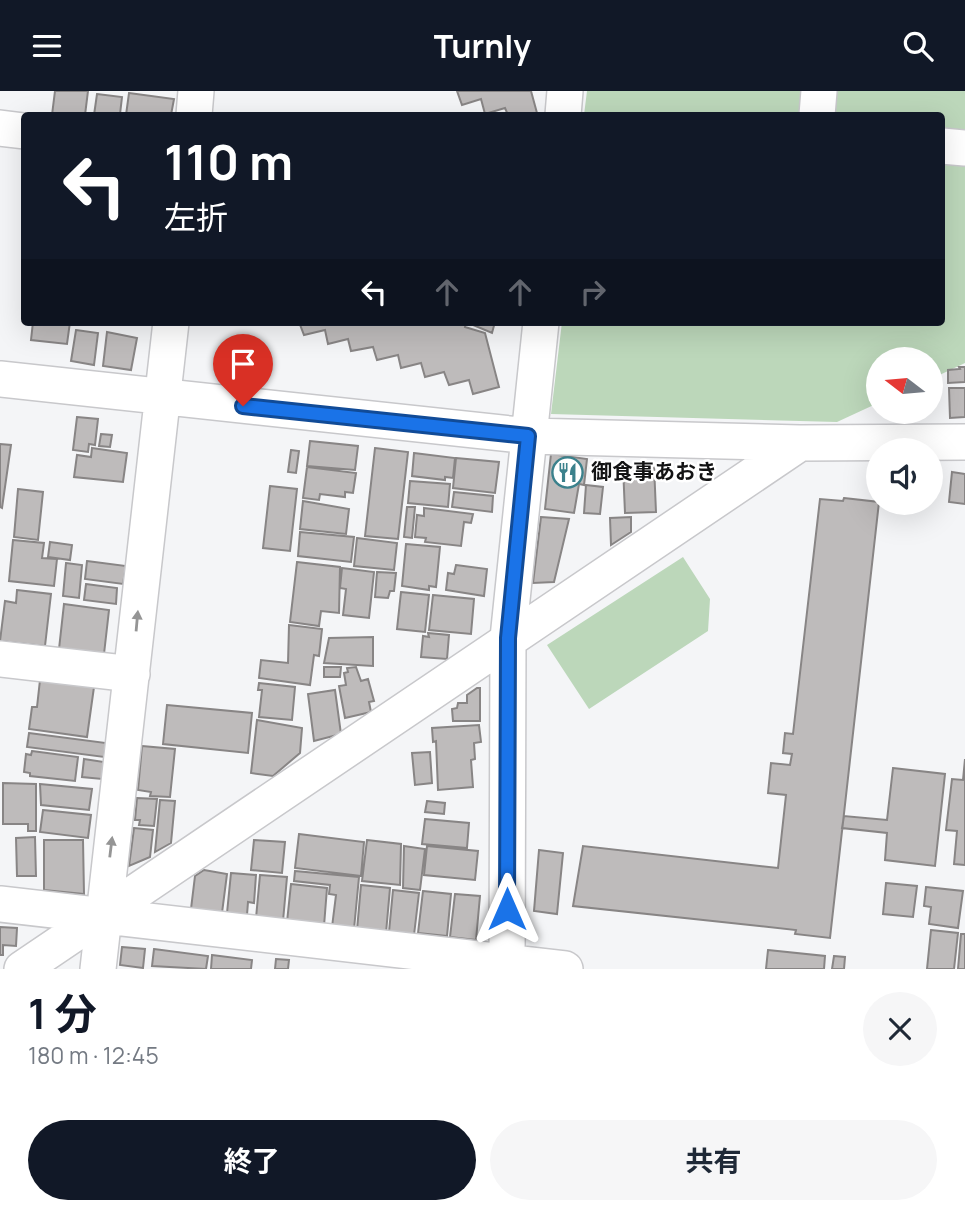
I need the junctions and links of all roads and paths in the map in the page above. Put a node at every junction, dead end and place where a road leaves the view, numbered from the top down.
1 (196, 91) edge
2 (565, 91) edge
3 (819, 91) edge
4 (194, 112) edge
5 (563, 112) edge
6 (817, 112) edge
7 (0, 128) edge
8 (21, 131) edge
9 (945, 146) edge
10 (965, 148) edge
11 (171, 326) edge
12 (541, 326) edge
13 (0, 379) edge
14 (163, 398) junction
15 (528, 436) junction
16 (965, 442) edge
17 (800, 443) junction
18 (508, 638) junction
19 (0, 659) edge
20 (132, 674) junction
21 (0, 904) edge
22 (103, 915) junction
23 (507, 966) edge
24 (22, 969) edge
25 (98, 969) edge
26 (565, 969) edge

1 - 4 street
2 - 5 street
3 - 6 street
7 - 8 street
9 - 10 street
11 - 14 street
12 - 15 street
13 - 14 street
14 - 15 street
20 -> 14 street
15 - 17 street
15 - 18 street
16 - 17 street
17 - 18 street
18 - 22 street
18 - 23 street
19 - 20 street
22 -> 20 street
21 - 22 street
22 - 23 street
22 - 24 street
22 - 25 street
23 - 26 street

